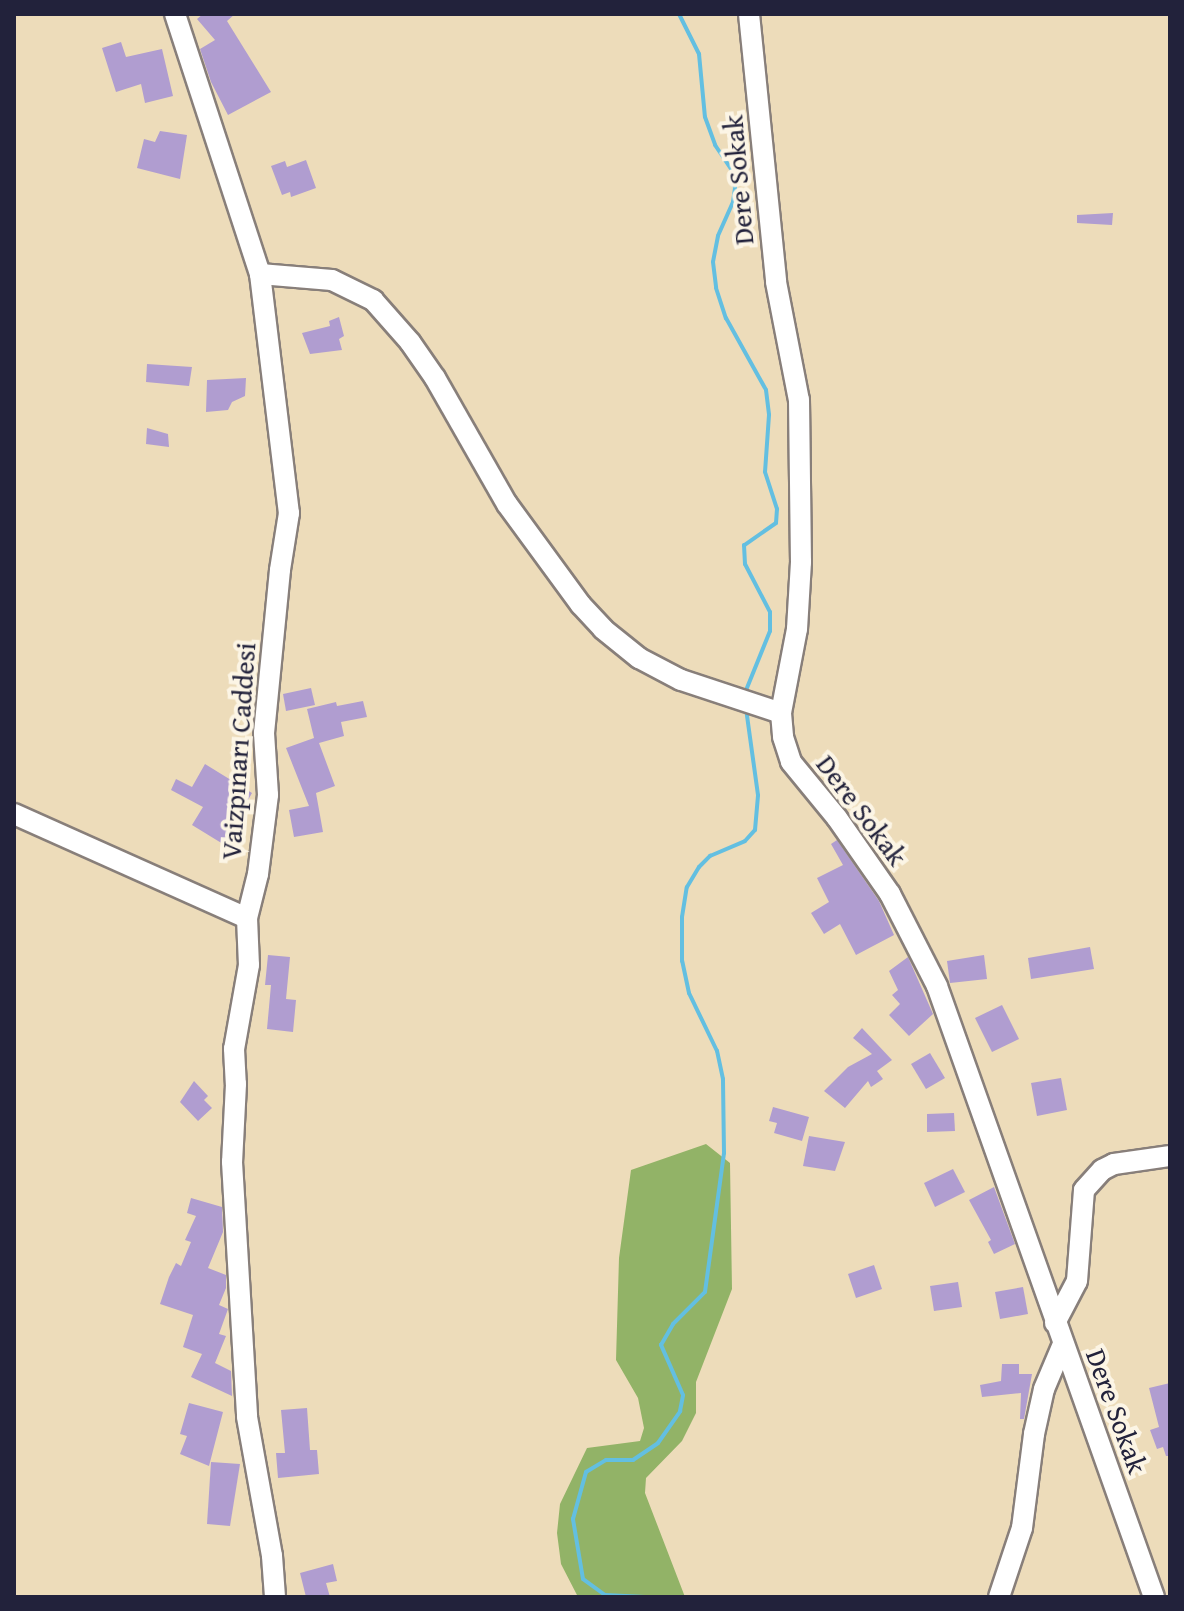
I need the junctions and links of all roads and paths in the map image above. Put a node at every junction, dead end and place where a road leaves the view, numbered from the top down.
1 (175, 14) edge
2 (749, 14) edge
3 (260, 274) junction
4 (781, 713) junction
5 (14, 814) edge
6 (247, 918) junction
7 (1170, 1156) edge
8 (1055, 1323) junction
9 (1063, 1344) junction
10 (275, 1597) edge
11 (999, 1597) edge
12 (1154, 1597) edge

1 - 3 street, Vaizpınarı Caddesi
2 - 4 street, Dere Sokak
3 - 4 street
3 - 6 street, Vaizpınarı Caddesi
4 - 8 street, Dere Sokak
5 - 6 street
6 - 10 street, Vaizpınarı Caddesi
7 - 8 street
8 - 9 street, Dere Sokak
9 - 11 street
9 - 12 street, Dere Sokak

